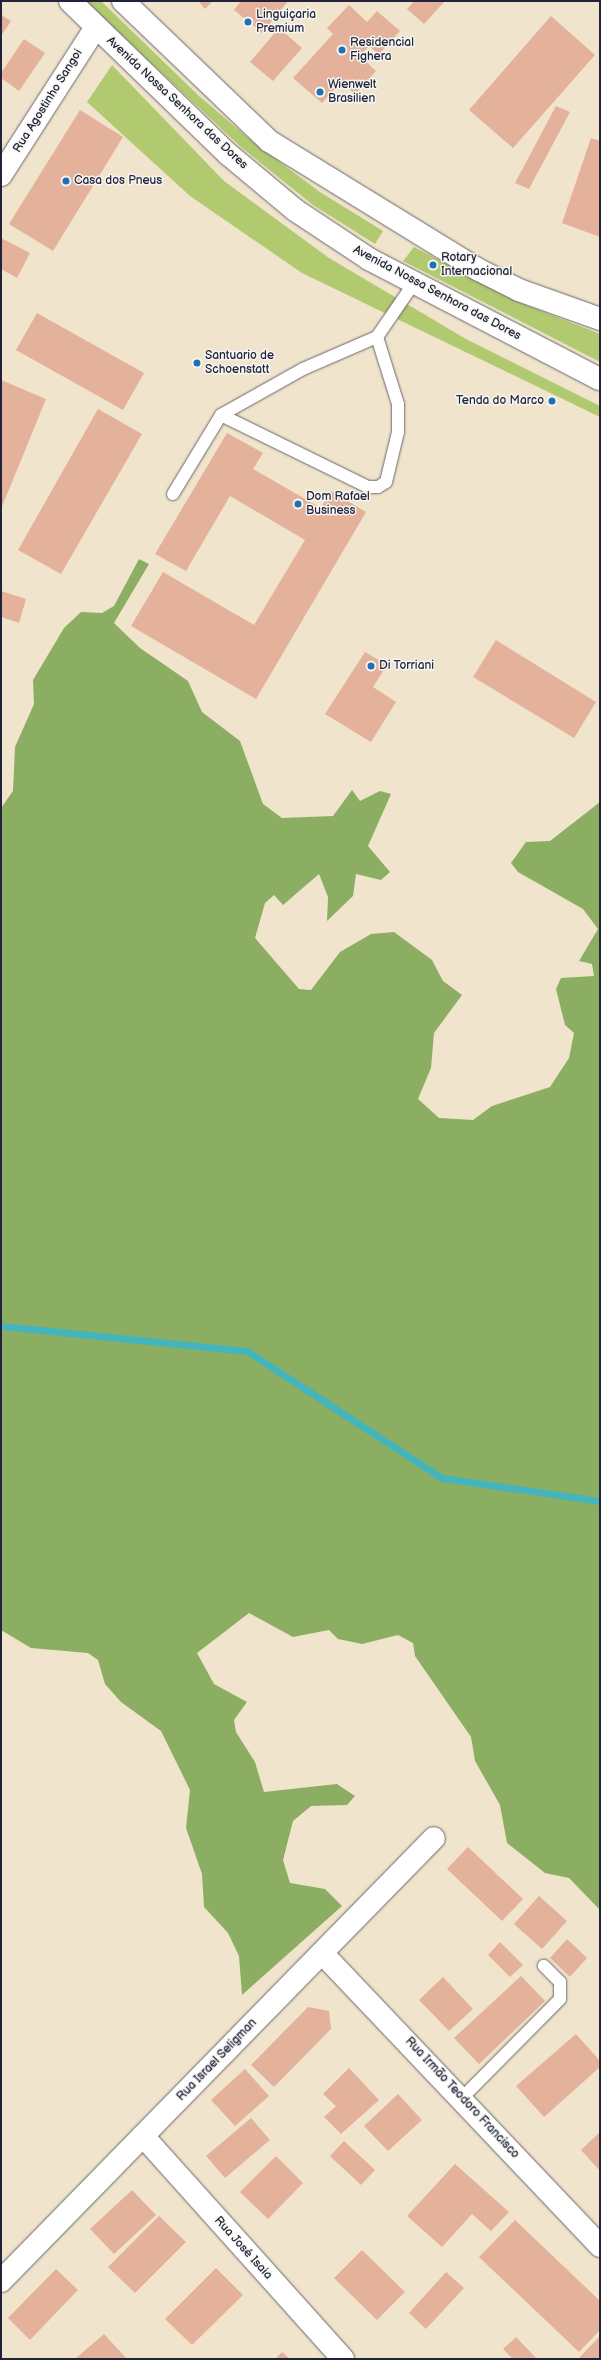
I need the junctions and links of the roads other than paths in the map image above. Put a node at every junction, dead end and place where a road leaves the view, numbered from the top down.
1 (70, 1) edge
2 (123, 1) edge
3 (96, 27) junction
4 (1, 175) edge
5 (414, 283) junction
6 (600, 319) edge
7 (377, 337) junction
8 (600, 379) edge
9 (221, 415) junction
10 (173, 494) dead end
11 (434, 1838) dead end
12 (322, 1953) junction
13 (544, 1966) dead end
14 (463, 2097) junction
15 (143, 2136) junction
16 (600, 2246) edge
17 (1, 2281) edge
18 (343, 2359) edge

1 - 3 street, Avenida Nossa Senhora das Dores
2 - 6 street
3 - 4 street, Rua Agostinho Sangoi
3 - 5 street, Avenida Nossa Senhora das Dores
5 - 7 lane
5 - 8 street, Avenida Nossa Senhora das Dores
7 - 9 lane
7 - 9 lane
9 - 10 lane
11 - 12 street, Rua Israel Seligman
12 - 14 street, Rua Irmão Teodoro Francisco
12 - 15 street, Rua Israel Seligman
13 - 14 lane
14 - 16 street, Rua Irmão Teodoro Francisco
15 - 17 street, Rua Israel Seligman
15 - 18 street, Rua José Isaia

